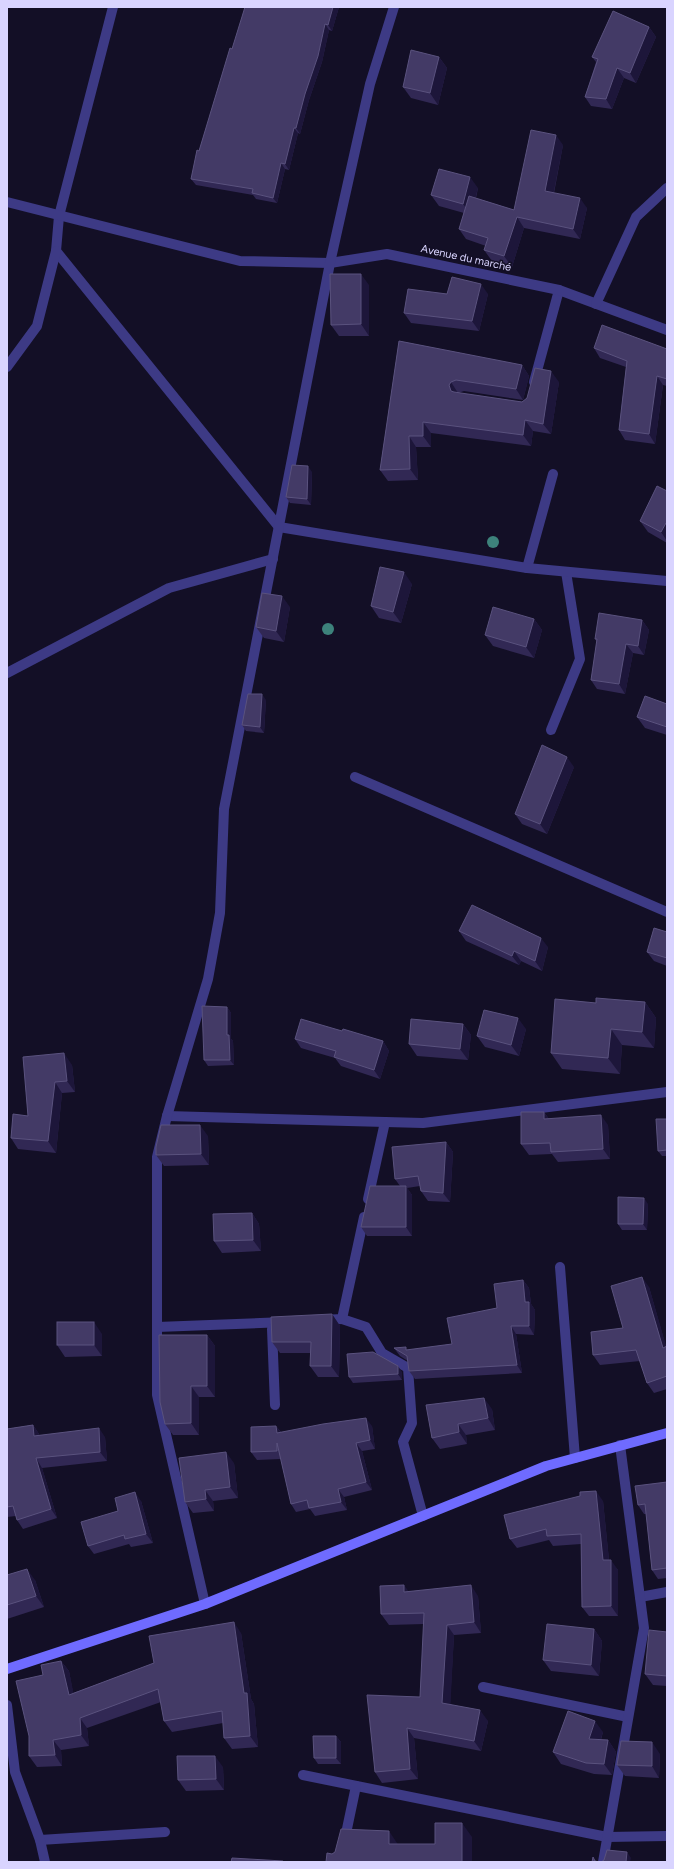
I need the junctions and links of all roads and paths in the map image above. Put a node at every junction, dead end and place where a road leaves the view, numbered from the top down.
1 (113, 7) edge
2 (394, 7) edge
3 (667, 188) edge
4 (7, 202) edge
5 (59, 216) junction
6 (56, 251) junction
7 (330, 263) junction
8 (559, 290) junction
9 (596, 304) junction
10 (667, 330) edge
11 (7, 367) edge
12 (532, 393) edge
13 (553, 474) dead end
14 (279, 528) junction
15 (273, 558) junction
16 (527, 568) junction
17 (566, 572) junction
18 (667, 581) edge
19 (7, 673) edge
20 (551, 730) dead end
21 (355, 777) dead end
22 (667, 912) edge
23 (667, 1092) edge
24 (167, 1116) junction
25 (385, 1122) junction
26 (560, 1267) dead end
27 (342, 1319) junction
28 (311, 1320) edge
29 (295, 1321) edge
30 (272, 1322) junction
31 (157, 1326) junction
32 (275, 1405) dead end
33 (667, 1433) edge
34 (620, 1445) junction
35 (575, 1458) junction
36 (422, 1516) junction
37 (667, 1592) edge
38 (640, 1597) junction
39 (205, 1604) junction
40 (7, 1669) edge
41 (483, 1687) dead end
42 (7, 1705) edge
43 (628, 1717) junction
44 (303, 1775) dead end
45 (356, 1786) junction
46 (165, 1832) dead end
47 (667, 1836) edge
48 (607, 1837) junction
49 (40, 1840) junction
50 (45, 1862) edge
51 (340, 1862) edge
52 (603, 1862) edge

1 - 5 street
2 - 7 street
3 - 9 street
4 - 5 street, Avenue du marché
5 - 6 street
5 - 7 street, Avenue du marché
6 - 11 street
6 - 14 street
7 - 8 street, Avenue du marché
7 - 14 street
8 - 9 street, Avenue du marché
8 - 12 street
9 - 10 street, Avenue du marché
13 - 16 street
14 - 15 street
14 - 16 street
15 - 19 street
15 - 24 street
16 - 17 street
17 - 18 street
17 - 20 street
21 - 22 street
23 - 25 street
24 - 25 street
24 - 31 street
25 - 27 street
26 - 35 street
27 - 28 street
27 - 36 street
29 - 30 street
30 - 31 street
30 - 32 street
31 - 39 street
33 - 34 street
34 - 35 street
34 - 38 street
35 - 36 street
36 - 39 street
37 - 38 street
38 - 43 street
39 - 40 street
41 - 43 street
42 - 49 street
43 - 48 street
44 - 45 street
45 - 48 street
45 - 51 street
46 - 49 street
47 - 48 street
48 - 52 street
49 - 50 street

